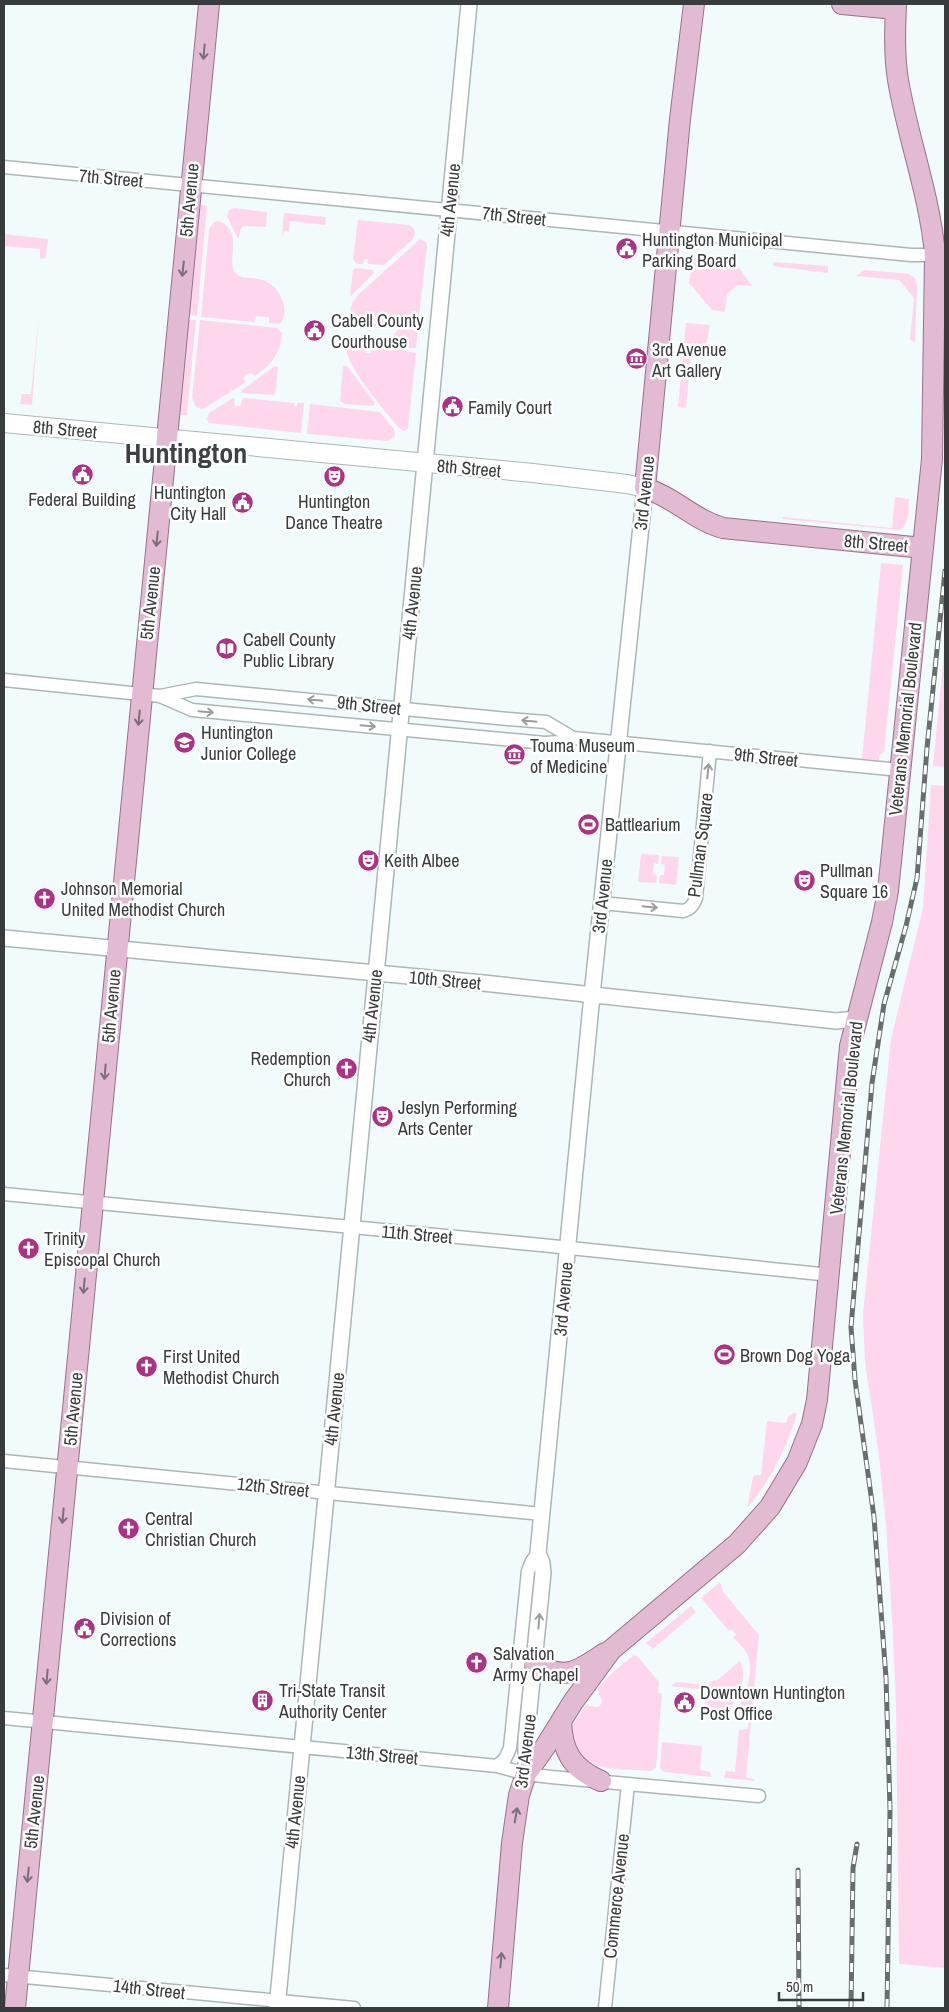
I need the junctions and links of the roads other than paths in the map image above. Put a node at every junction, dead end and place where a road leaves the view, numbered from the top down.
1 (209, 4) edge
2 (469, 4) edge
3 (680, 4) edge
4 (694, 4) edge
5 (706, 4) edge
6 (842, 4) edge
7 (896, 6) edge
8 (680, 119) junction
9 (4, 167) edge
10 (191, 186) junction
11 (450, 210) junction
12 (669, 231) junction
13 (935, 255) junction
14 (4, 423) edge
15 (167, 439) junction
16 (425, 464) junction
17 (645, 488) junction
18 (923, 548) junction
19 (4, 680) edge
20 (151, 695) junction
21 (402, 709) junction
22 (400, 729) junction
23 (573, 738) junction
24 (617, 742) junction
25 (710, 752) junction
26 (900, 770) junction
27 (602, 902) junction
28 (4, 938) edge
29 (116, 949) junction
30 (376, 973) junction
31 (592, 996) junction
32 (856, 1019) junction
33 (4, 1194) edge
34 (92, 1203) junction
35 (352, 1228) junction
36 (568, 1248) junction
37 (830, 1275) junction
38 (4, 1461) edge
39 (67, 1467) junction
40 (326, 1492) junction
41 (542, 1514) junction
42 (538, 1554) junction
43 (611, 1650) junction
44 (535, 1664) junction
45 (4, 1718) edge
46 (561, 1721) junction
47 (43, 1722) junction
48 (302, 1747) junction
49 (497, 1766) junction
50 (526, 1774) junction
51 (601, 1781) junction
52 (628, 1784) junction
53 (759, 1796) dead end
54 (11, 1975) edge
55 (277, 2005) edge
56 (15, 2008) edge
57 (354, 2008) edge
58 (498, 2008) edge
59 (605, 2008) edge

1 -> 10 main road, 5th Avenue
2 - 11 street, 4th Avenue
3 - 8 main road
4 - 8 main road
5 - 8 main road
6 - 7 main road
7 - 13 main road, Veterans Memorial Boulevard
8 - 12 main road, 3rd Avenue
9 - 10 street, 7th Street
10 - 11 street, 7th Street
10 -> 15 main road, 5th Avenue
11 - 12 street, 7th Street
11 - 16 street, 4th Avenue
12 - 13 street, 7th Street
12 - 17 main road, 3rd Avenue
13 - 18 main road, Veterans Memorial Boulevard
14 - 15 main road, 8th Street
15 - 16 main road, 8th Street
15 -> 20 main road, 5th Avenue
16 - 17 main road, 8th Street
16 - 21 street, 4th Avenue
17 - 18 main road, 8th Street
17 - 24 street, 3rd Avenue
18 - 26 main road, Veterans Memorial Boulevard
19 - 20 street, 9th Street
21 -> 20 street, 9th Street
20 -> 22 street, 9th Street
20 -> 29 main road, 5th Avenue
21 - 22 street, 4th Avenue
23 -> 21 street, 9th Street
22 - 23 street, 9th Street
22 - 30 street, 4th Avenue
23 - 24 street, 9th Street
24 - 25 street, 9th Street
24 - 27 street, 3rd Avenue
25 - 26 street, 9th Street
27 -> 25 street, Pullman Square
26 - 32 main road, Veterans Memorial Boulevard
27 - 31 street, 3rd Avenue
28 - 29 street, 10th Street
29 - 30 street, 10th Street
29 -> 34 main road, 5th Avenue
30 - 31 street, 10th Street
30 - 35 street, 4th Avenue
31 - 32 street, 10th Street
31 - 36 street, 3rd Avenue
32 - 37 main road, Veterans Memorial Boulevard
33 - 34 street, 11th Street
34 - 35 street, 11th Street
34 -> 39 main road, 5th Avenue
35 - 36 street, 11th Street
35 - 40 street, 4th Avenue
36 - 37 street, 11th Street
36 - 41 street, 3rd Avenue
37 - 43 main road, Veterans Memorial Boulevard
38 - 39 street, 12th Street
39 - 40 street, 12th Street
39 -> 47 main road, 5th Avenue
40 - 41 street, 12th Street
40 - 48 street, 4th Avenue
41 - 42 street, 3rd Avenue
44 -> 42 street, 3rd Avenue
42 - 49 street, 3rd Avenue
43 - 44 main road
43 - 46 main road, Veterans Memorial Boulevard
44 - 50 street, 3rd Avenue
45 - 47 street, 13th Street
46 - 50 main road, Veterans Memorial Boulevard
46 - 51 main road
47 - 48 street, 13th Street
47 -> 54 main road, 5th Avenue
48 - 49 street, 13th Street
48 - 55 street, 4th Avenue
49 - 50 street, 13th Street
50 - 51 street, 13th Street
58 -> 50 main road, 3rd Avenue
51 - 52 street, 13th Street
52 - 53 street, 13th Street
52 - 59 street, Commerce Avenue
54 - 55 street, 14th Street
54 - 56 main road, 5th Avenue
55 - 57 street, 14th Street

